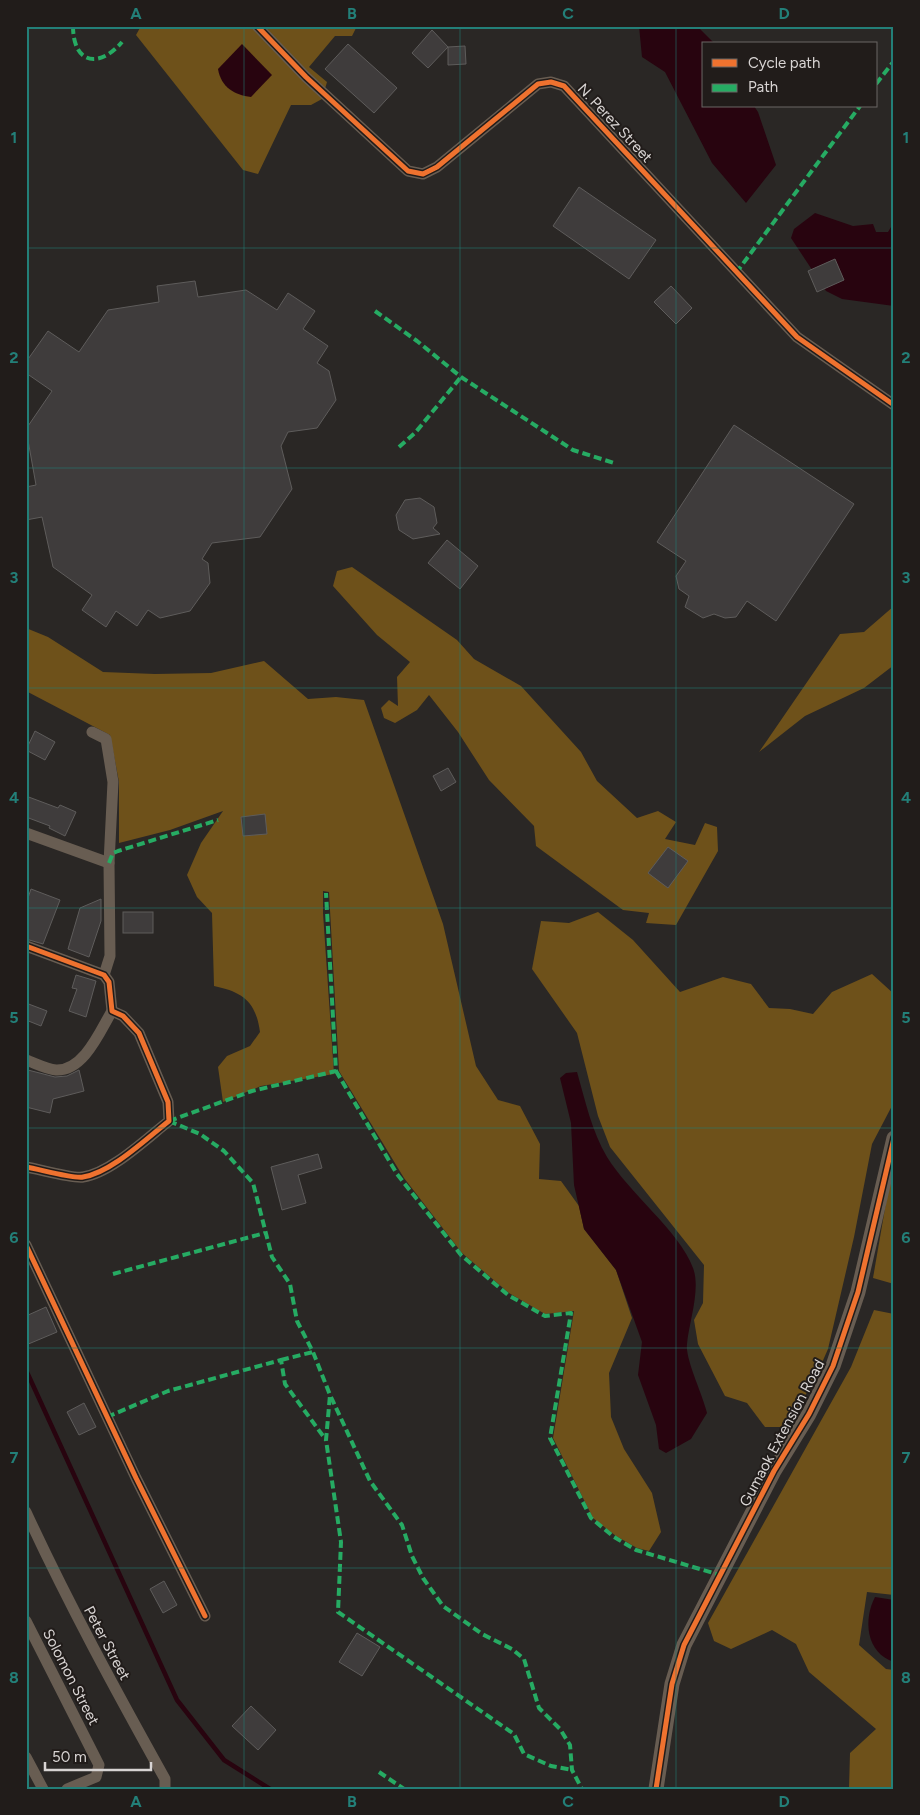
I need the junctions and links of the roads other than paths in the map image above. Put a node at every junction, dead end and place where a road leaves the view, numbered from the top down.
1 (257, 26) edge
2 (894, 406) edge
3 (92, 732) dead end
4 (26, 833) edge
5 (109, 864) junction
6 (26, 946) edge
7 (104, 975) junction
8 (112, 1011) junction
9 (26, 1060) edge
10 (894, 1138) edge
11 (26, 1167) edge
12 (26, 1245) edge
13 (26, 1512) edge
14 (31, 1534) edge
15 (205, 1616) dead end
16 (26, 1621) edge
17 (26, 1757) edge
18 (165, 1787) edge
19 (43, 1789) edge
20 (67, 1789) edge
21 (656, 1789) edge

1 - 2 street, N. Perez Street
3 - 5 street
4 - 5 street
5 - 7 street
6 - 7 street
7 - 8 street
8 - 9 street
8 - 11 street
10 - 21 street, Gumaok Extension Road
12 - 15 street
13 - 14 street, Peter Street
14 - 18 street, Peter Street
16 - 20 street, Solomon Street
17 - 19 street

